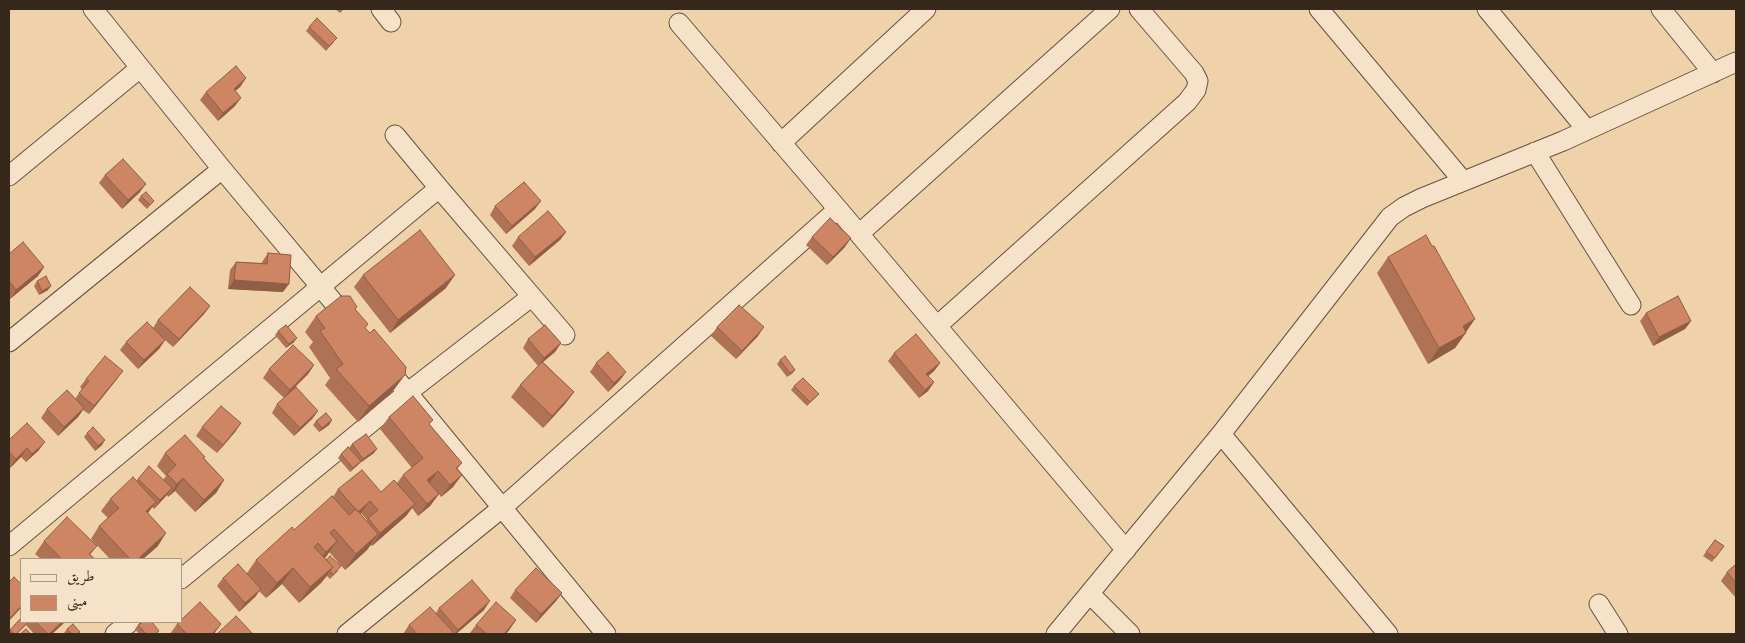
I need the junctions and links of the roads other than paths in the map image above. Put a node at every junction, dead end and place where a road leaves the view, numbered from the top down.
1 (93, 9) edge
2 (926, 9) edge
3 (1110, 9) edge
4 (1140, 9) edge
5 (1319, 9) edge
6 (1487, 9) edge
7 (1661, 9) edge
8 (678, 23) dead end
9 (1736, 62) edge
10 (140, 68) junction
11 (1713, 72) junction
12 (1588, 130) junction
13 (395, 134) dead end
14 (781, 143) junction
15 (1535, 152) junction
16 (222, 169) junction
17 (9, 176) edge
18 (1463, 181) junction
19 (439, 188) junction
20 (838, 209) junction
21 (859, 234) junction
22 (320, 285) junction
23 (531, 297) junction
24 (1630, 305) dead end
25 (937, 326) junction
26 (565, 335) dead end
27 (9, 342) edge
28 (407, 392) junction
29 (1221, 434) junction
30 (503, 507) junction
31 (9, 546) edge
32 (1126, 550) junction
33 (182, 578) edge
34 (1090, 594) junction
35 (1599, 604) dead end
36 (129, 623) edge
37 (600, 632) edge
38 (115, 634) edge
39 (347, 634) edge
40 (1056, 634) edge
41 (1130, 634) edge
42 (1388, 634) edge
43 (1618, 634) edge

1 - 10 street
2 - 14 street
3 - 21 street
4 - 25 street
5 - 18 street
6 - 12 street
7 - 11 street
8 - 14 street
9 - 11 street
10 - 16 street
10 - 17 street
11 - 12 street
12 - 15 street
13 - 19 street
14 - 20 street
15 - 18 street
15 - 24 street
16 - 22 street
16 - 27 street
18 - 29 street
19 - 22 street
19 - 23 street
20 - 21 street
20 - 30 street
21 - 25 street
22 - 28 street
22 - 31 street
23 - 26 street
23 - 28 street
25 - 32 street
28 - 30 street
28 - 33 street
29 - 32 street
29 - 42 street
30 - 37 street
30 - 39 street
32 - 34 street
34 - 40 street
34 - 41 street
35 - 43 street
36 - 38 street

